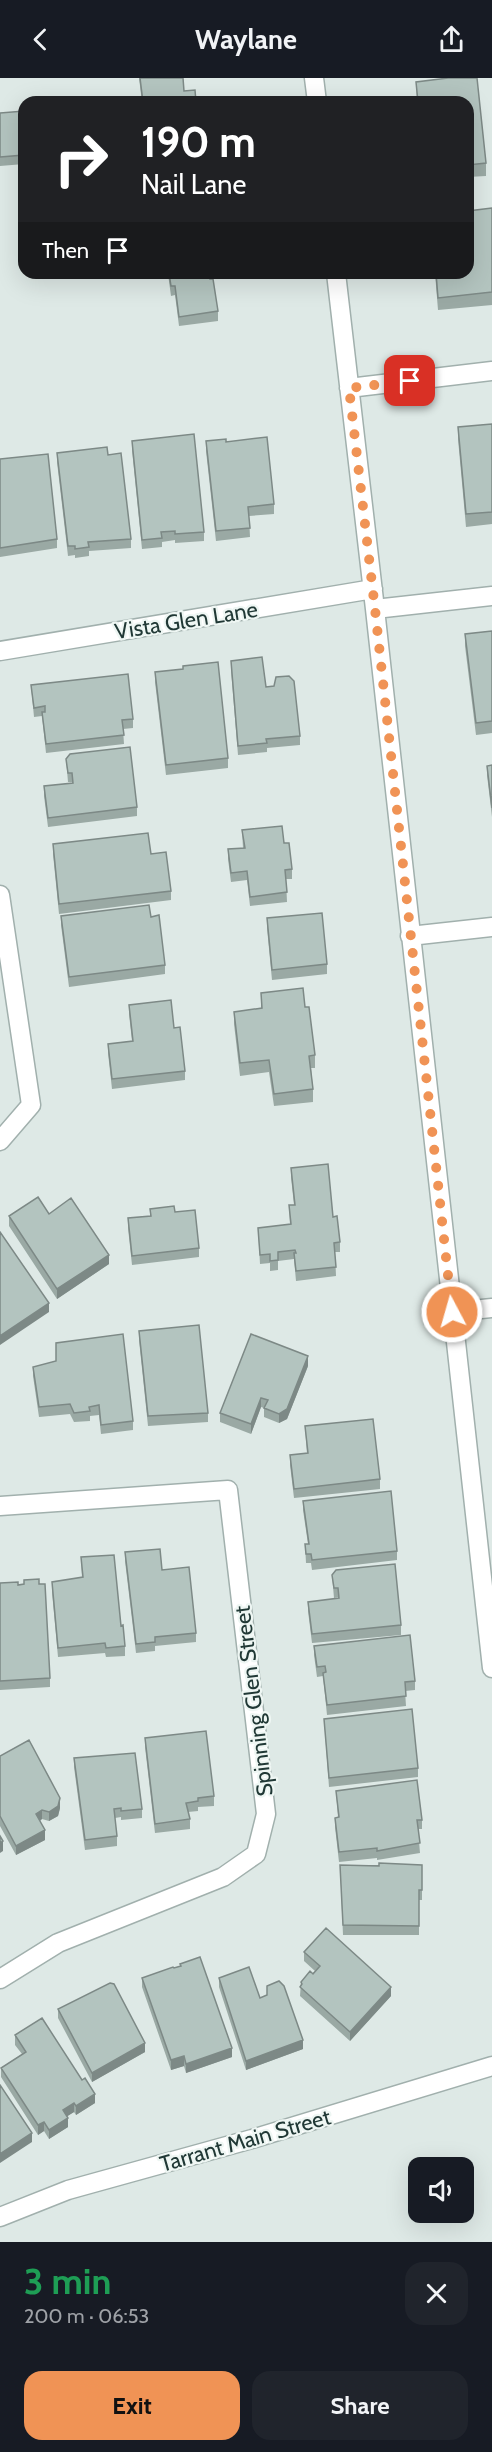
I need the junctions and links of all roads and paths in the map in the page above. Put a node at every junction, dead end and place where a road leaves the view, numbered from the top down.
1 (314, 78) edge
2 (316, 96) edge
3 (337, 279) edge
4 (492, 371) edge
5 (349, 388) junction
6 (373, 589) junction
7 (492, 596) edge
8 (375, 609) junction
9 (0, 651) edge
10 (0, 895) edge
11 (492, 927) edge
12 (410, 936) junction
13 (0, 1141) edge
14 (492, 1308) edge
15 (452, 1312) junction
16 (0, 1506) edge
17 (492, 1668) edge
18 (0, 1979) edge
19 (492, 2066) edge
20 (0, 2217) edge

1 - 2 street
3 - 5 street
4 - 5 street
5 - 6 street
6 - 8 street
6 - 9 street, Vista Glen Lane
7 - 8 street
8 - 12 street
10 - 13 street
11 - 12 street
12 - 15 street
14 - 15 street
15 - 17 street
16 - 18 street, Spinning Glen Street
19 - 20 street, Tarrant Main Street

